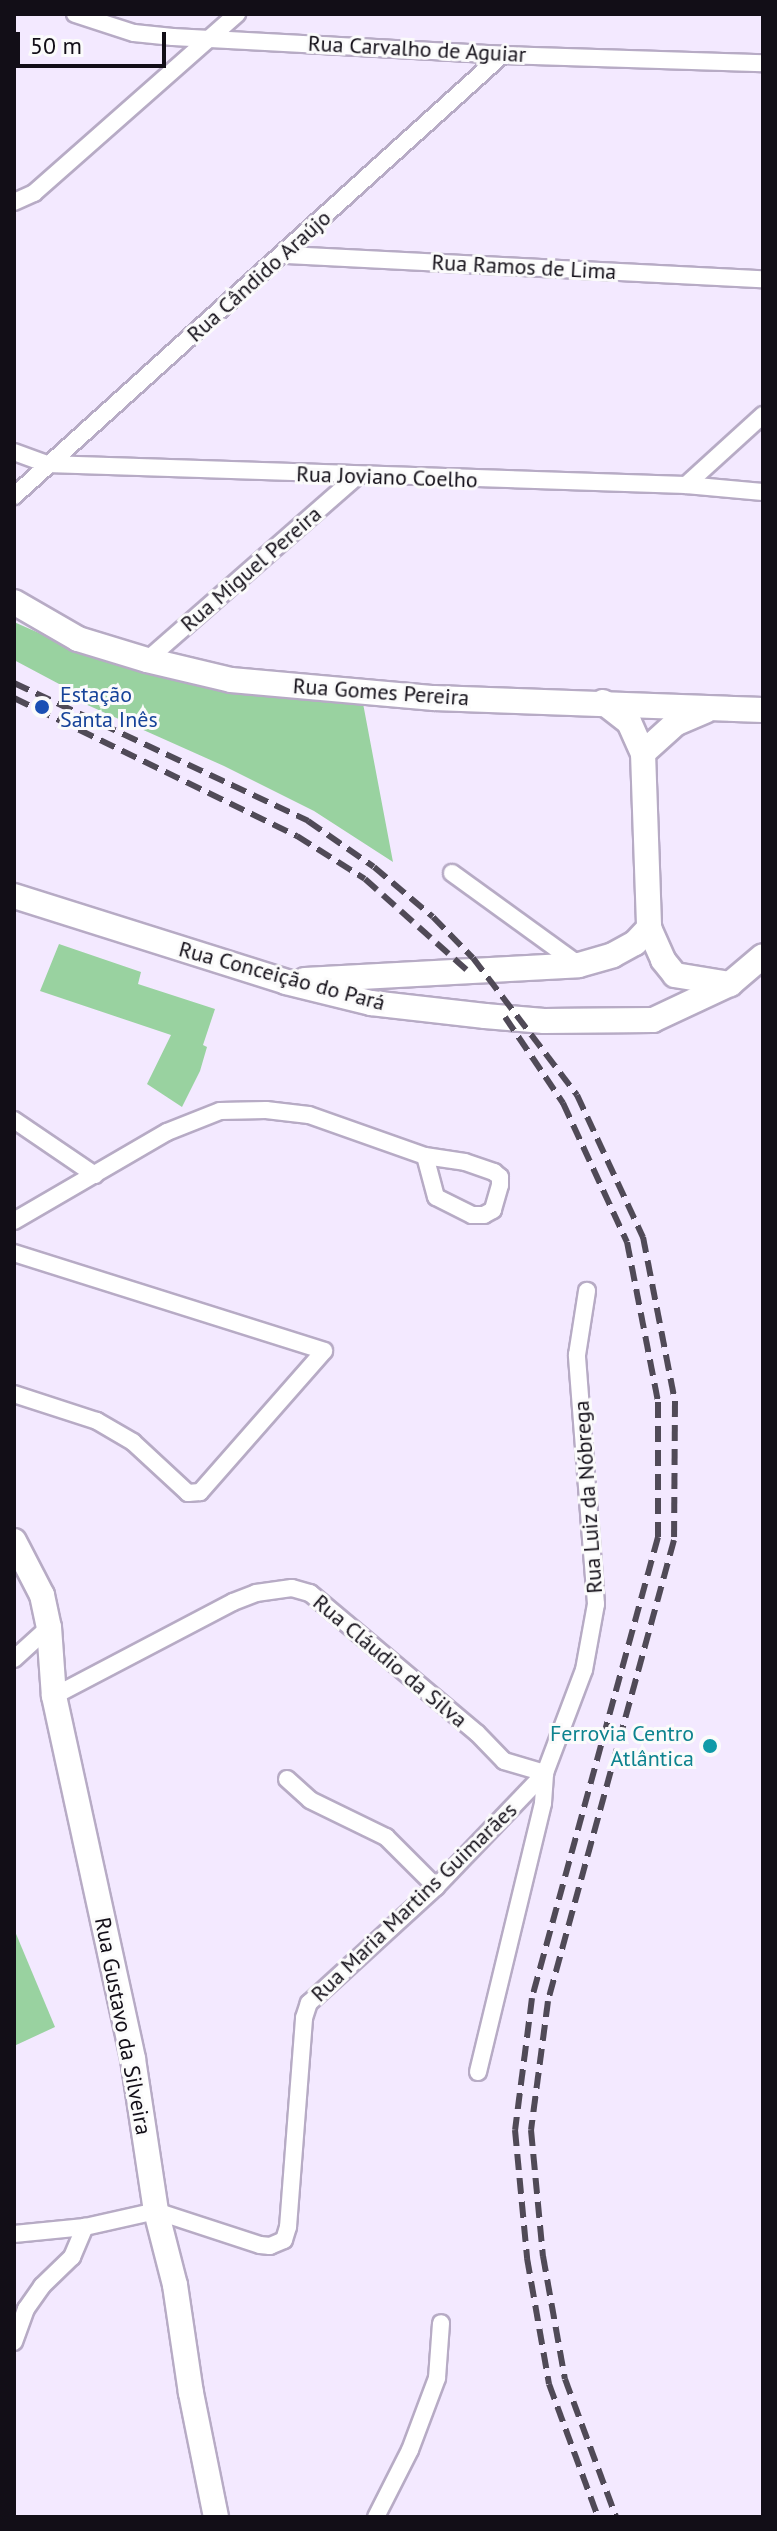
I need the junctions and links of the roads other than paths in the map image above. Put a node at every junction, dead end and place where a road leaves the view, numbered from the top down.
1 (75, 14) edge
2 (237, 14) edge
3 (212, 37) junction
4 (502, 55) junction
5 (763, 63) edge
6 (14, 202) edge
7 (285, 255) junction
8 (763, 279) edge
9 (763, 415) edge
10 (14, 452) edge
11 (47, 464) junction
12 (356, 477) junction
13 (686, 485) junction
14 (763, 492) edge
15 (14, 496) edge
16 (14, 602) edge
17 (147, 660) junction
18 (603, 702) junction
19 (757, 705) edge
20 (711, 709) junction
21 (643, 753) junction
22 (452, 873) dead end
23 (14, 896) edge
24 (649, 928) junction
25 (763, 956) edge
26 (579, 965) junction
27 (286, 982) junction
28 (730, 984) junction
29 (14, 1120) edge
30 (425, 1156) junction
31 (95, 1175) junction
32 (14, 1221) edge
33 (14, 1253) edge
34 (587, 1291) dead end
35 (14, 1394) edge
36 (14, 1541) edge
37 (49, 1627) junction
38 (14, 1659) edge
39 (54, 1696) junction
40 (545, 1773) junction
41 (287, 1779) dead end
42 (436, 1887) junction
43 (478, 2072) dead end
44 (156, 2211) junction
45 (85, 2227) junction
46 (14, 2234) edge
47 (441, 2323) dead end
48 (14, 2342) edge
49 (216, 2517) edge
50 (376, 2517) edge

1 - 3 street, Rua Carvalho de Aguiar
2 - 3 street
3 - 4 street, Rua Carvalho de Aguiar
3 - 6 street
4 - 5 street, Rua Carvalho de Aguiar
4 - 7 street, Rua Cândido Araújo
7 - 8 street, Rua Ramos de Lima
7 - 11 street, Rua Cândido Araújo
9 - 13 street
10 - 11 street, Rua Joviano Coelho
11 - 12 street, Rua Joviano Coelho
11 - 15 street, Rua Cândido Araújo
12 - 13 street, Rua Joviano Coelho
12 - 17 street, Rua Miguel Pereira
13 - 14 street, Rua Joviano Coelho
16 - 17 main road, Rua Gomes Pereira
17 - 18 main road, Rua Gomes Pereira
18 - 20 main road, Rua Gomes Pereira
18 - 21 main road
19 - 20 main road, Rua Gomes Pereira
20 - 21 main road
21 - 24 main road
22 - 26 street
23 - 27 main road, Rua Conceição do Pará
24 - 26 main road
24 - 28 main road
25 - 28 main road
26 - 27 main road
27 - 28 main road, Rua Conceição do Pará
29 - 31 street
30 - 30 street
30 - 31 street
31 - 32 street
33 - 35 street
34 - 40 street, Rua Luiz da Nóbrega
36 - 37 main road, Rua Gustavo da Silveira
37 - 38 street
37 - 39 main road, Rua Gustavo da Silveira
39 - 40 street, Rua Cláudio da Silva
39 - 44 main road, Rua Gustavo da Silveira
40 - 42 street, Rua Maria Martins Guimarães
40 - 43 street, Rua Luiz da Nóbrega
41 - 42 street
42 - 44 street, Rua Maria Martins Guimarães
44 - 45 street
44 - 49 main road, Rua Gustavo da Silveira
45 - 46 street
45 - 48 street
47 - 50 street

